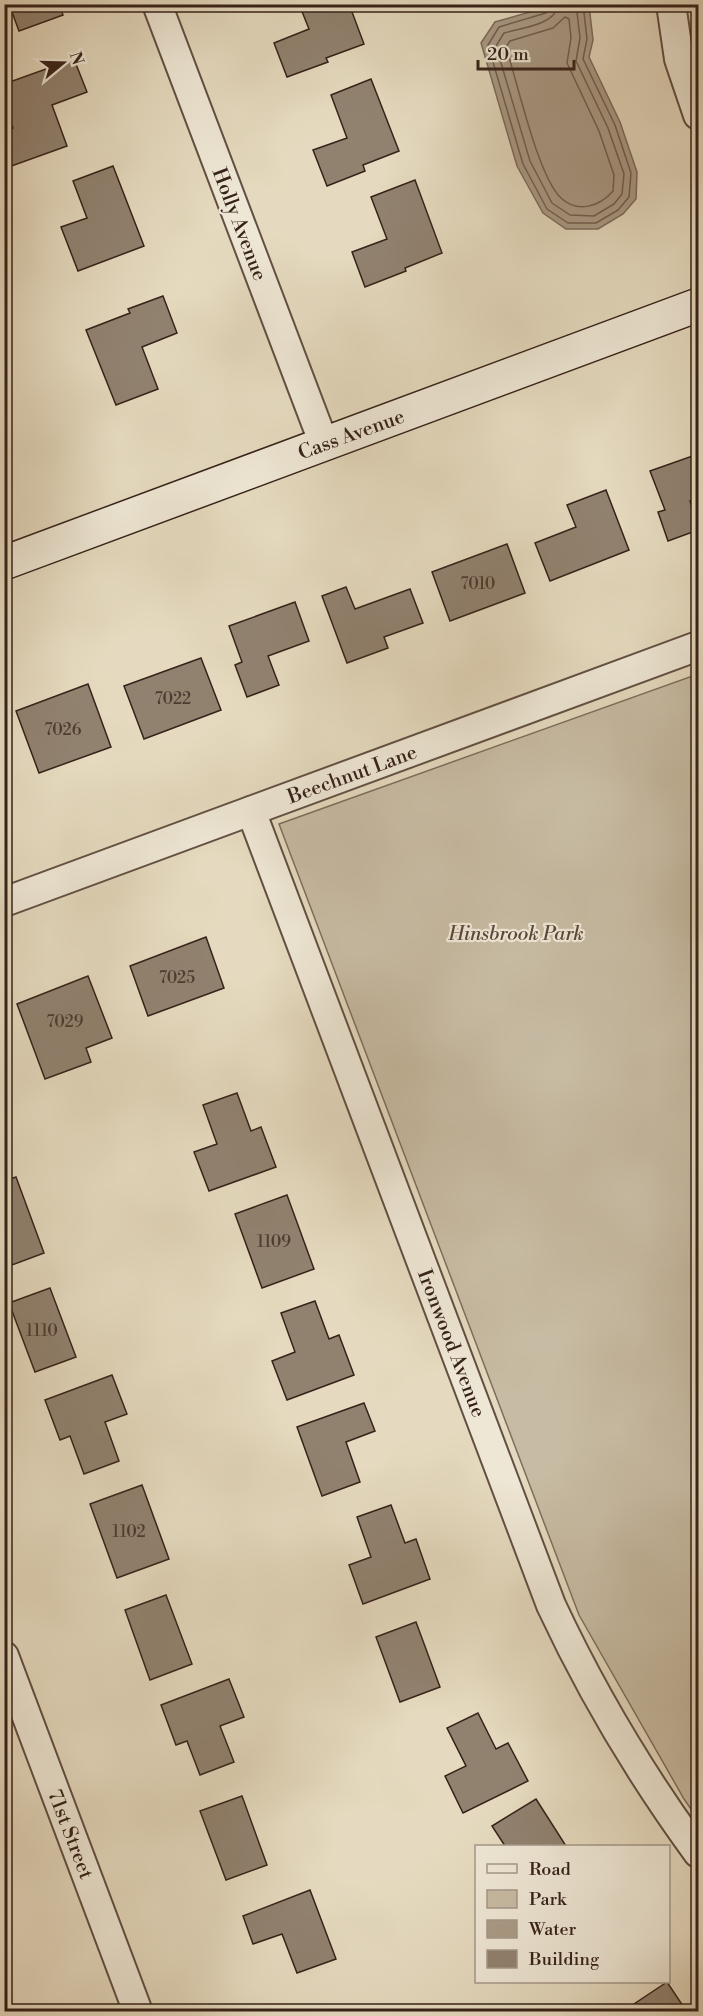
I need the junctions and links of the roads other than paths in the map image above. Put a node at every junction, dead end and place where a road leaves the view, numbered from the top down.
1 (157, 4) edge
2 (671, 4) edge
3 (699, 115) edge
4 (699, 305) edge
5 (324, 444) junction
6 (4, 563) edge
7 (699, 646) edge
8 (251, 811) junction
9 (4, 902) edge
10 (4, 1656) edge
11 (699, 1853) edge
12 (138, 2012) edge

1 - 5 street, Holly Avenue
2 - 3 street
4 - 5 main road, Cass Avenue
5 - 6 main road, Cass Avenue
7 - 8 street, Beechnut Lane
8 - 9 street, Beechnut Lane
8 - 11 street, Ironwood Avenue
10 - 12 street, 71st Street

